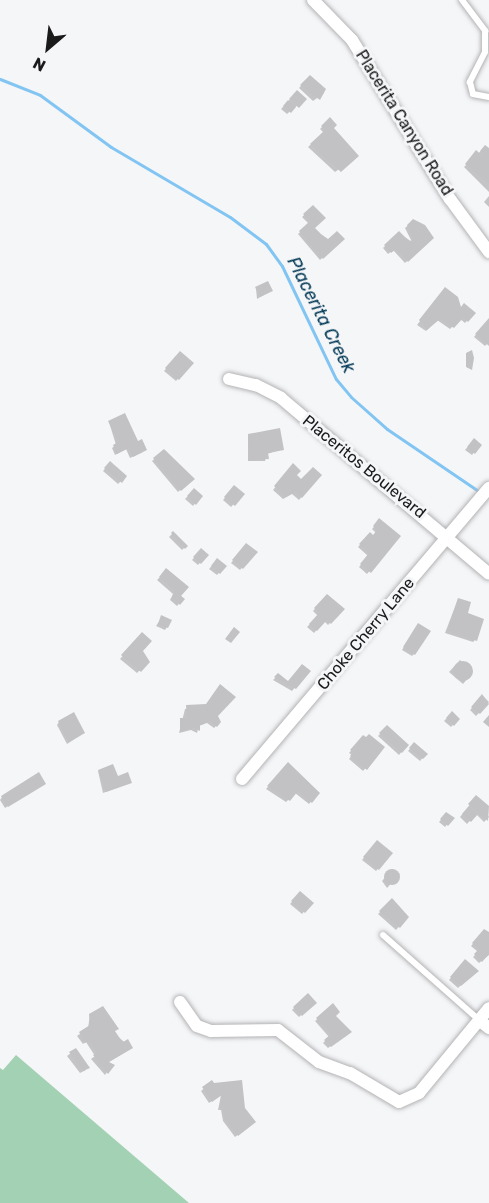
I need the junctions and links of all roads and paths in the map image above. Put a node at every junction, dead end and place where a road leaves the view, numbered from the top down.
1 (313, 0) edge
2 (462, 0) edge
3 (489, 97) edge
4 (489, 252) edge
5 (229, 378) dead end
6 (489, 488) edge
7 (448, 536) junction
8 (489, 574) edge
9 (242, 779) dead end
10 (383, 935) dead end
11 (180, 1002) dead end
12 (489, 1008) edge
13 (479, 1020) junction
14 (489, 1028) edge

1 - 4 street, Placerita Canyon Road
2 - 3 lane
5 - 7 street, Placeritos Boulevard
6 - 7 street, Choke Cherry Lane
7 - 8 street, Placeritos Boulevard
7 - 9 street, Choke Cherry Lane
10 - 13 lane
11 - 13 street
12 - 13 street
13 - 14 street

